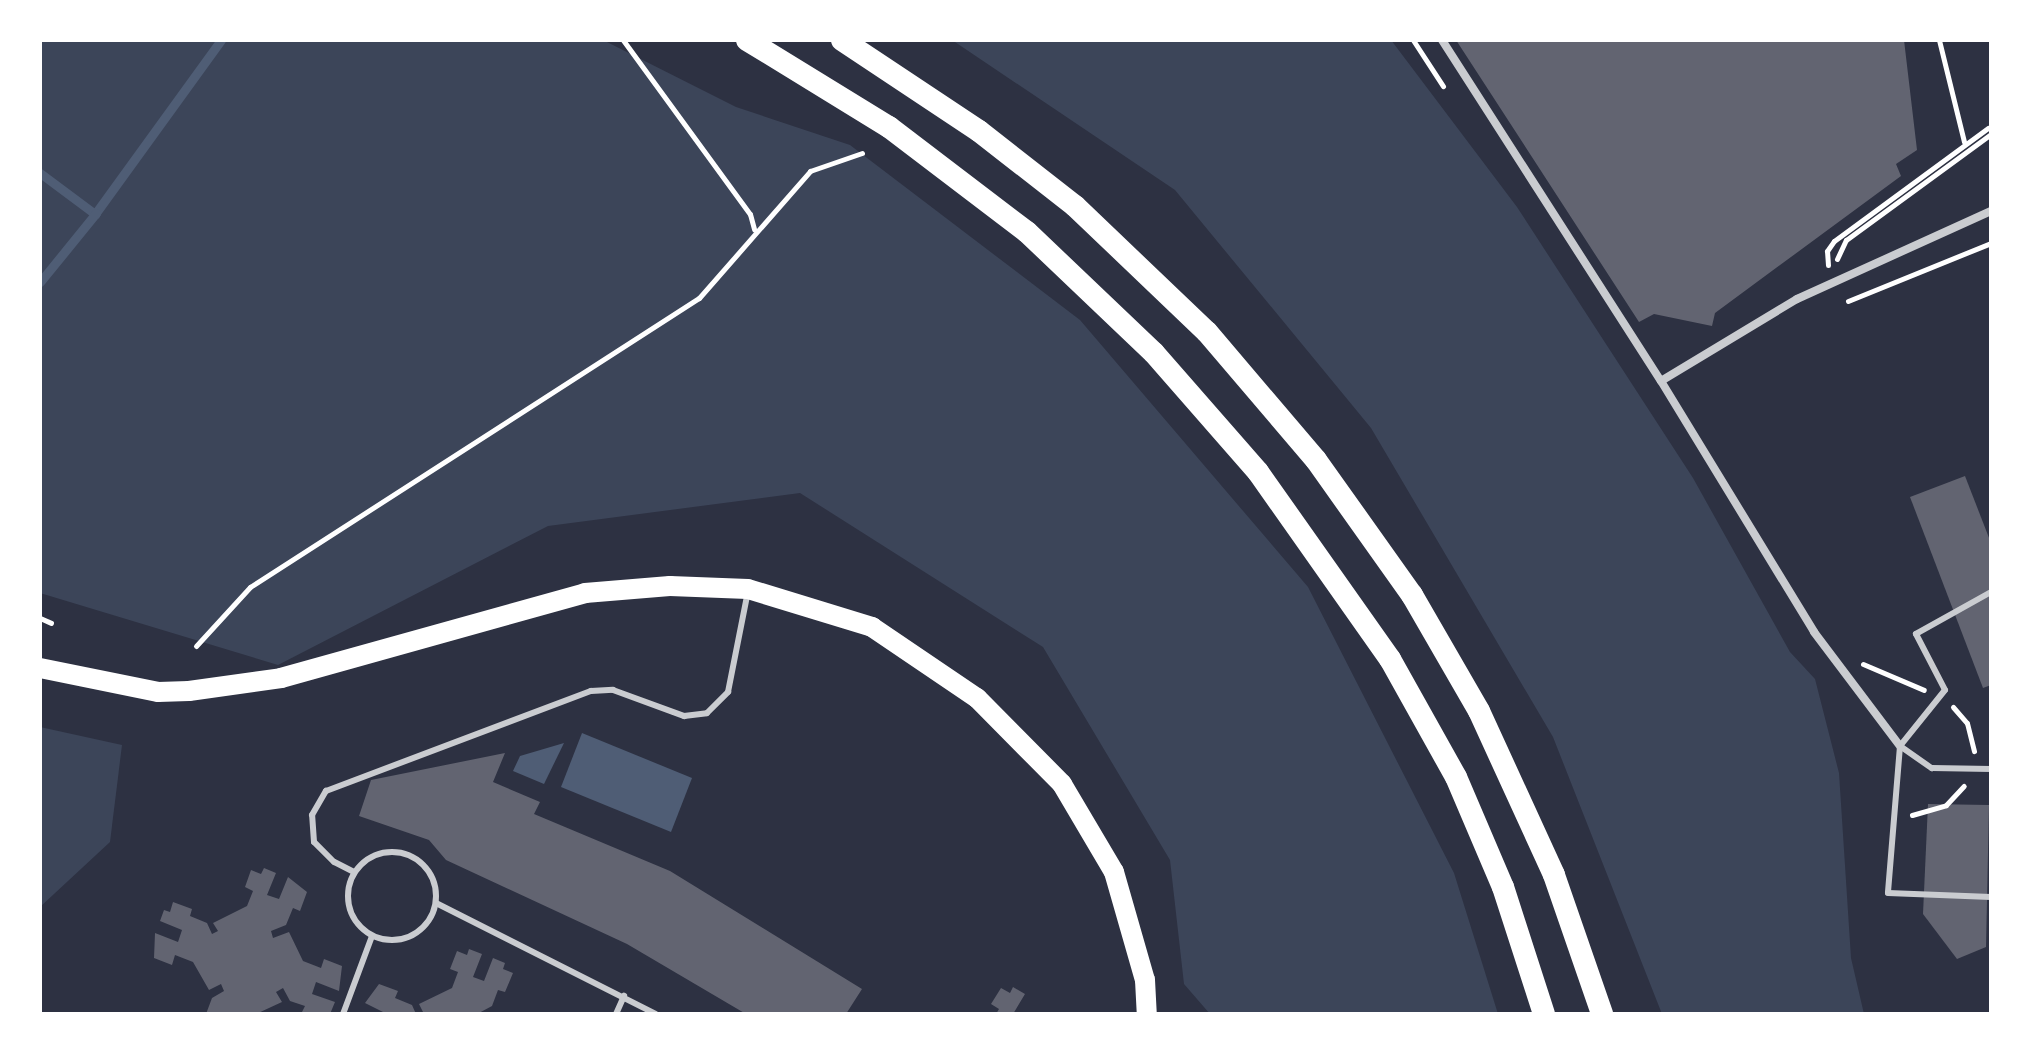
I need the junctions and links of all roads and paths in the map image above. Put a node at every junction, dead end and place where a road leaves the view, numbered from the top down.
1 (623, 40) edge
2 (747, 40) edge
3 (1413, 40) edge
4 (1442, 40) edge
5 (1939, 40) edge
6 (843, 41) edge
7 (1443, 86) dead end
8 (1990, 131) edge
9 (1964, 142) junction
10 (862, 153) dead end
11 (1991, 211) edge
12 (754, 230) junction
13 (1991, 243) edge
14 (1837, 259) dead end
15 (1828, 265) dead end
16 (1842, 303) dead end
17 (1661, 381) junction
18 (748, 589) junction
19 (1991, 592) edge
20 (40, 618) edge
21 (51, 623) dead end
22 (196, 646) dead end
23 (1853, 658) dead end
24 (40, 668) edge
25 (1938, 696) junction
26 (1900, 746) junction
27 (1972, 769) junction
28 (1991, 769) edge
29 (1894, 813) junction
30 (354, 872) junction
31 (1991, 897) edge
32 (436, 903) junction
33 (372, 936) junction
34 (624, 996) junction
35 (343, 1014) edge
36 (616, 1014) edge
37 (656, 1014) edge
38 (1147, 1014) edge
39 (1544, 1014) edge
40 (1602, 1014) edge

1 - 12 path
2 - 39 highway
3 - 7 path
4 - 17 street
5 - 9 path
6 - 40 highway
8 - 9 path
8 - 14 path
9 - 15 path
10 - 12 path
11 - 17 street
12 - 22 path
13 - 16 path
17 - 26 street
18 - 24 main road
18 - 30 lane
18 - 38 main road
19 - 25 lane
20 - 21 path
23 - 25 path
25 - 26 lane
25 - 27 path
26 - 27 lane
26 - 29 lane
27 - 28 lane
27 - 29 path
29 - 31 lane
30 - 32 lane
30 - 33 lane
32 - 33 lane
32 - 34 lane
33 - 35 lane
34 - 36 lane
34 - 37 lane

